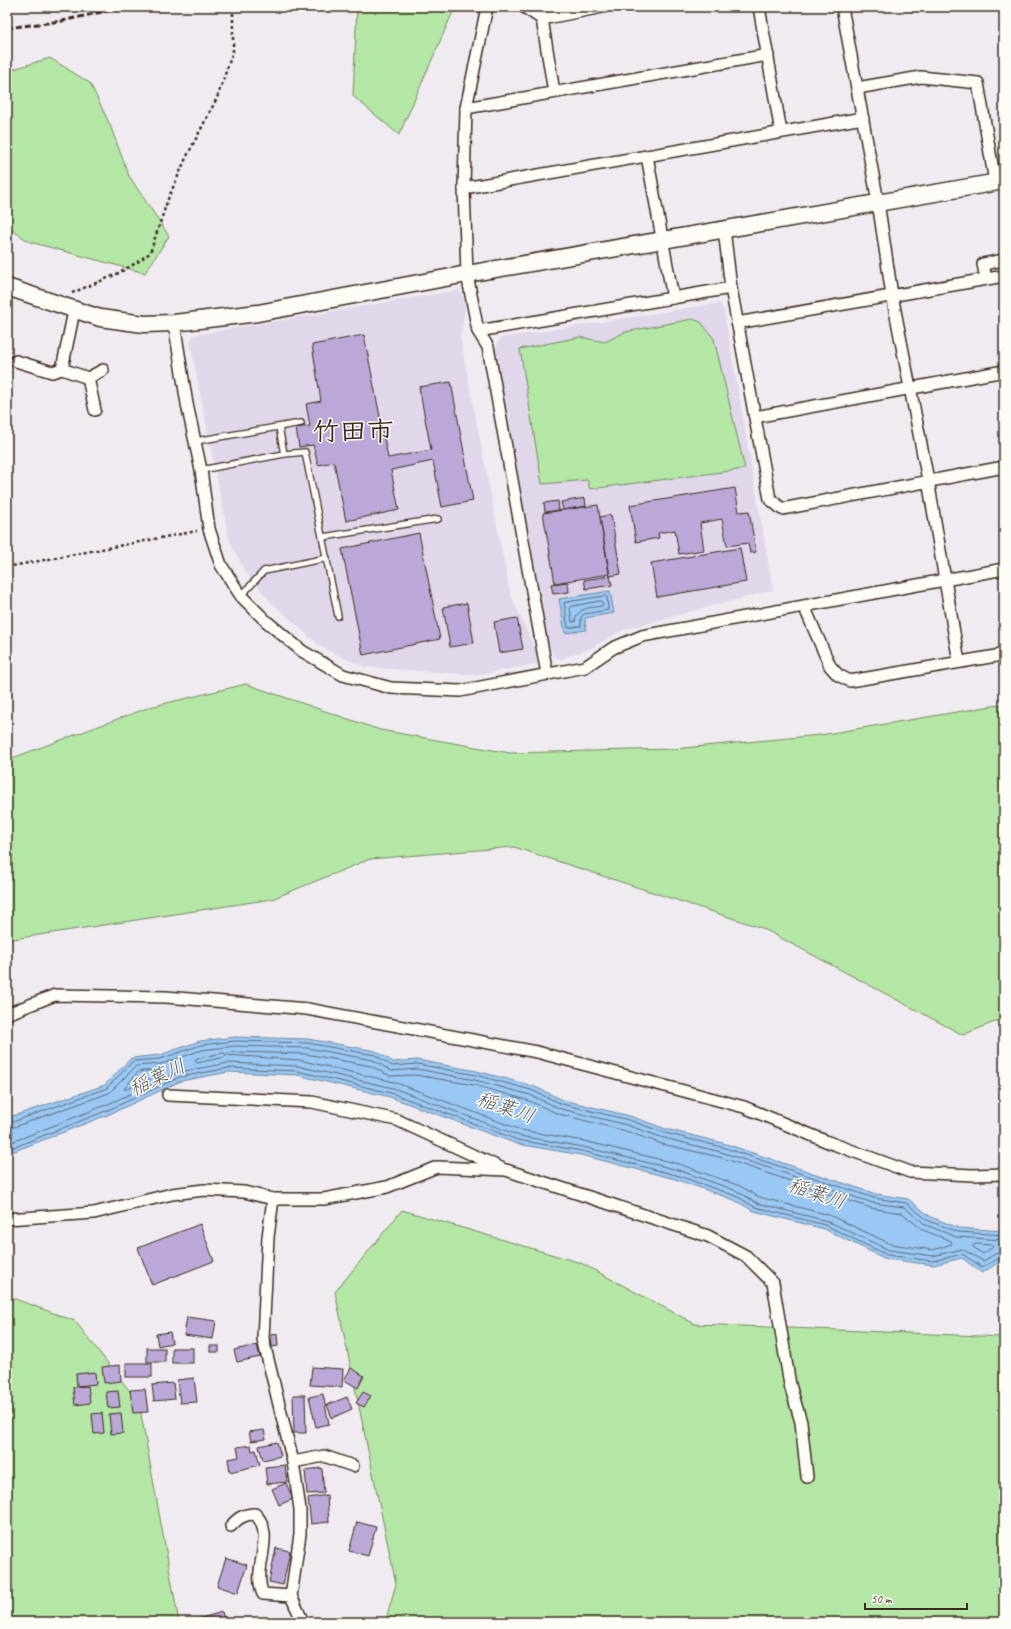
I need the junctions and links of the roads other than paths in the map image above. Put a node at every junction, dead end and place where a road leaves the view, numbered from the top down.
1 (487, 7) edge
2 (524, 7) edge
3 (603, 7) edge
4 (759, 7) edge
5 (842, 7) edge
6 (542, 19) junction
7 (768, 55) junction
8 (857, 88) junction
9 (554, 92) junction
10 (466, 108) junction
11 (863, 118) junction
12 (780, 132) junction
13 (647, 156) junction
14 (1000, 181) edge
15 (464, 188) junction
16 (878, 202) junction
17 (724, 229) junction
18 (662, 240) junction
19 (1004, 260) edge
20 (467, 274) junction
21 (1004, 276) edge
22 (986, 279) junction
23 (7, 288) edge
24 (731, 288) junction
25 (892, 295) junction
26 (673, 298) junction
27 (67, 308) junction
28 (174, 323) junction
29 (737, 323) junction
30 (478, 331) junction
31 (16, 360) dead end
32 (62, 369) junction
33 (103, 370) dead end
34 (1004, 371) edge
35 (88, 378) junction
36 (910, 389) junction
37 (95, 410) dead end
38 (755, 418) junction
39 (301, 423) dead end
40 (279, 427) junction
41 (196, 441) junction
42 (284, 454) junction
43 (1004, 466) edge
44 (201, 470) junction
45 (928, 480) junction
46 (438, 519) dead end
47 (322, 537) junction
48 (327, 558) junction
49 (1004, 569) edge
50 (944, 580) junction
51 (241, 596) junction
52 (804, 606) junction
53 (338, 616) dead end
54 (1004, 652) edge
55 (959, 662) junction
56 (547, 674) junction
57 (7, 1014) edge
58 (168, 1095) dead end
59 (506, 1170) junction
60 (1004, 1174) edge
61 (273, 1199) junction
62 (7, 1219) edge
63 (293, 1462) junction
64 (353, 1466) dead end
65 (807, 1477) dead end
66 (231, 1526) dead end
67 (291, 1596) junction
68 (303, 1622) edge

1 - 10 street
2 - 6 street
3 - 6 street
4 - 7 street
5 - 8 street
6 - 9 street
7 - 9 street
7 - 12 street
8 - 11 street
8 - 14 street
9 - 10 street
10 - 15 street
11 - 12 street
11 - 16 street
12 - 13 street
13 - 15 street
13 - 18 street
14 - 16 street
15 - 20 street
16 - 17 street
16 - 25 street
17 - 18 street
17 - 24 street
18 - 20 street
18 - 26 street
19 - 22 street
20 - 28 street
20 - 30 street
21 - 22 street
22 - 25 street
23 - 27 street
24 - 26 street
24 - 29 street
25 - 29 street
25 - 36 street
26 - 30 street
27 - 28 street
27 - 32 street
28 - 41 street
29 - 38 street
30 - 56 street
31 - 32 street
32 - 35 street
33 - 35 street
34 - 36 street
35 - 37 street
36 - 38 street
36 - 45 street
38 - 45 street
39 - 40 lane
40 - 41 lane
40 - 42 lane
41 - 44 street
42 - 44 lane
42 - 47 lane
43 - 45 street
44 - 51 street
45 - 50 street
46 - 47 lane
47 - 48 lane
48 - 51 lane
48 - 53 lane
49 - 50 street
50 - 52 street
50 - 55 street
51 - 56 street
52 - 55 street
52 - 56 street
54 - 55 street
57 - 60 street
58 - 59 street
59 - 61 street
59 - 65 street
61 - 62 street
61 - 63 street
63 - 64 street
63 - 67 street
66 - 67 street
67 - 68 street

